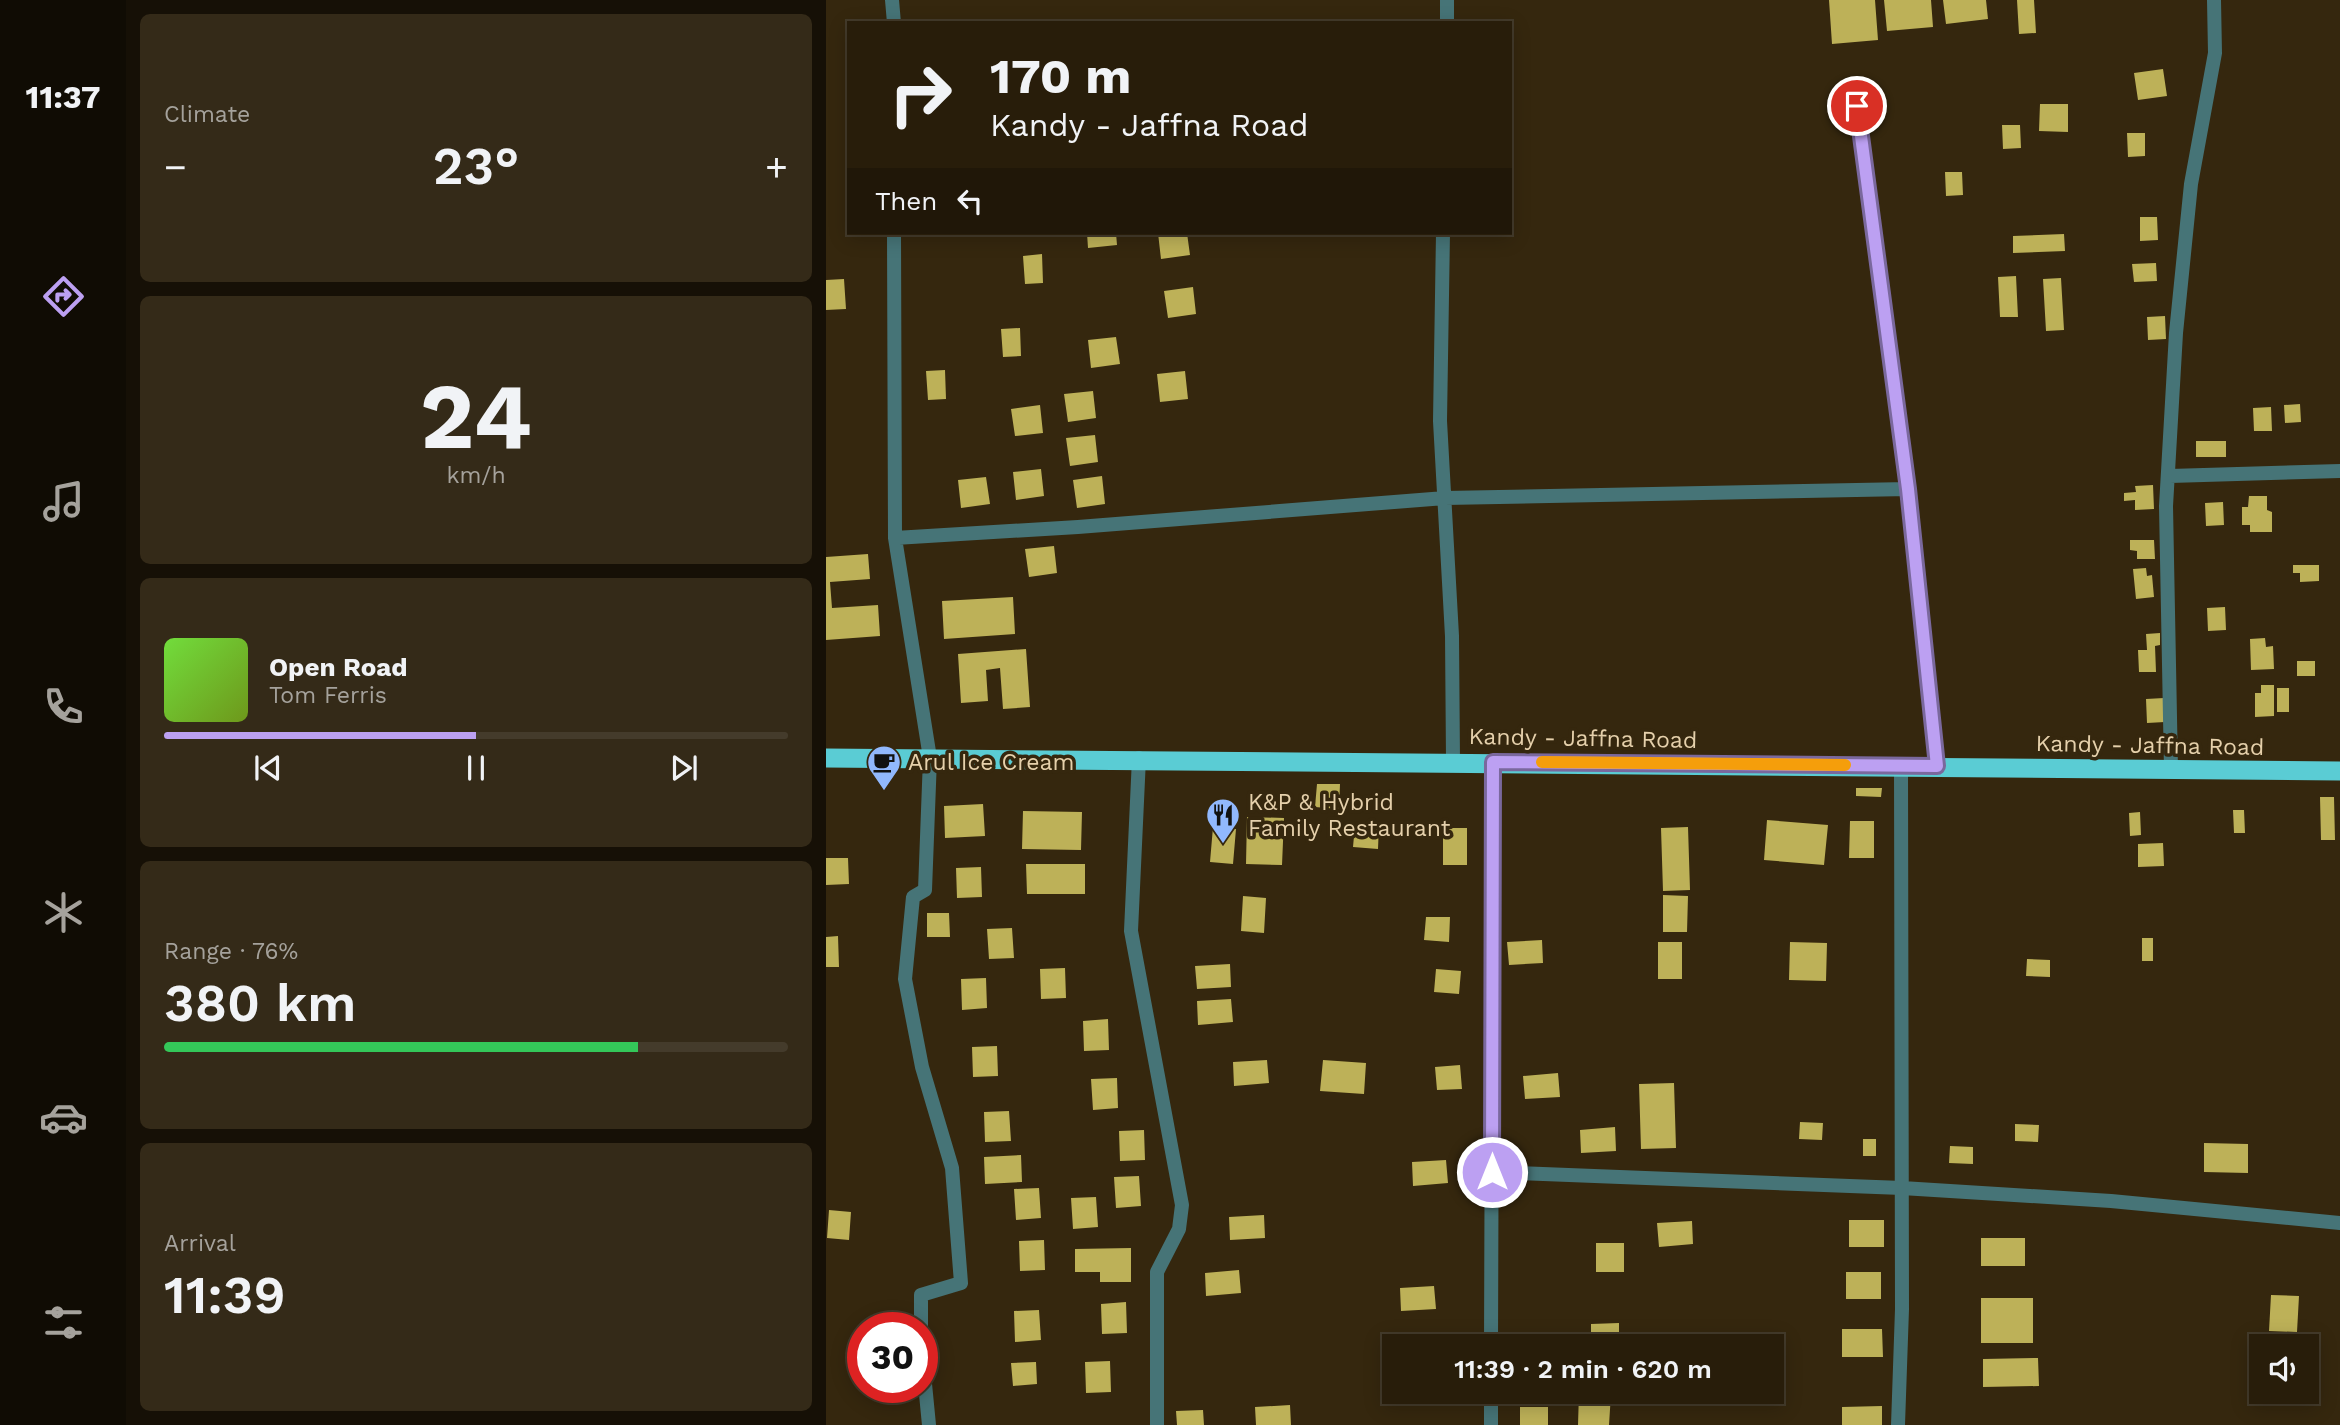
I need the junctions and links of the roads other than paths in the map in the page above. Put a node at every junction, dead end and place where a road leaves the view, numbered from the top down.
1 (892, 0) edge
2 (1447, 0) edge
3 (2214, 0) edge
4 (894, 21) edge
5 (1447, 21) edge
6 (1857, 106) dead end
7 (894, 235) edge
8 (1443, 235) edge
9 (2340, 471) edge
10 (2170, 476) junction
11 (1908, 489) junction
12 (1445, 498) junction
13 (894, 538) junction
14 (826, 758) edge
15 (930, 758) junction
16 (1139, 758) junction
17 (1453, 761) junction
18 (1493, 762) junction
19 (1901, 766) junction
20 (1937, 766) junction
21 (2171, 770) junction
22 (2340, 771) edge
23 (1492, 1172) junction
24 (1902, 1188) junction
25 (2340, 1223) edge
26 (921, 1312) edge
27 (1491, 1334) edge
28 (927, 1403) edge
29 (1491, 1404) edge
30 (929, 1425) edge
31 (1157, 1425) edge
32 (1491, 1425) edge
33 (1898, 1425) edge

1 - 4 street
2 - 5 street
3 - 10 street
6 - 11 street
7 - 13 street
8 - 12 street
9 - 10 street
10 - 21 street
11 - 12 street
11 - 20 street
12 - 13 street
12 - 17 street
13 - 15 street
14 - 15 highway, Kandy - Jaffna Road
15 - 16 highway, Kandy - Jaffna Road
15 - 26 street
16 - 17 highway, Kandy - Jaffna Road
16 - 31 street
17 - 18 highway, Kandy - Jaffna Road
18 - 19 highway, Kandy - Jaffna Road
18 - 23 street
19 - 20 highway, Kandy - Jaffna Road
19 - 24 street
20 - 21 highway, Kandy - Jaffna Road
21 - 22 highway, Kandy - Jaffna Road
23 - 24 street
23 - 27 street
24 - 25 street
24 - 33 street
28 - 30 street
29 - 32 street

